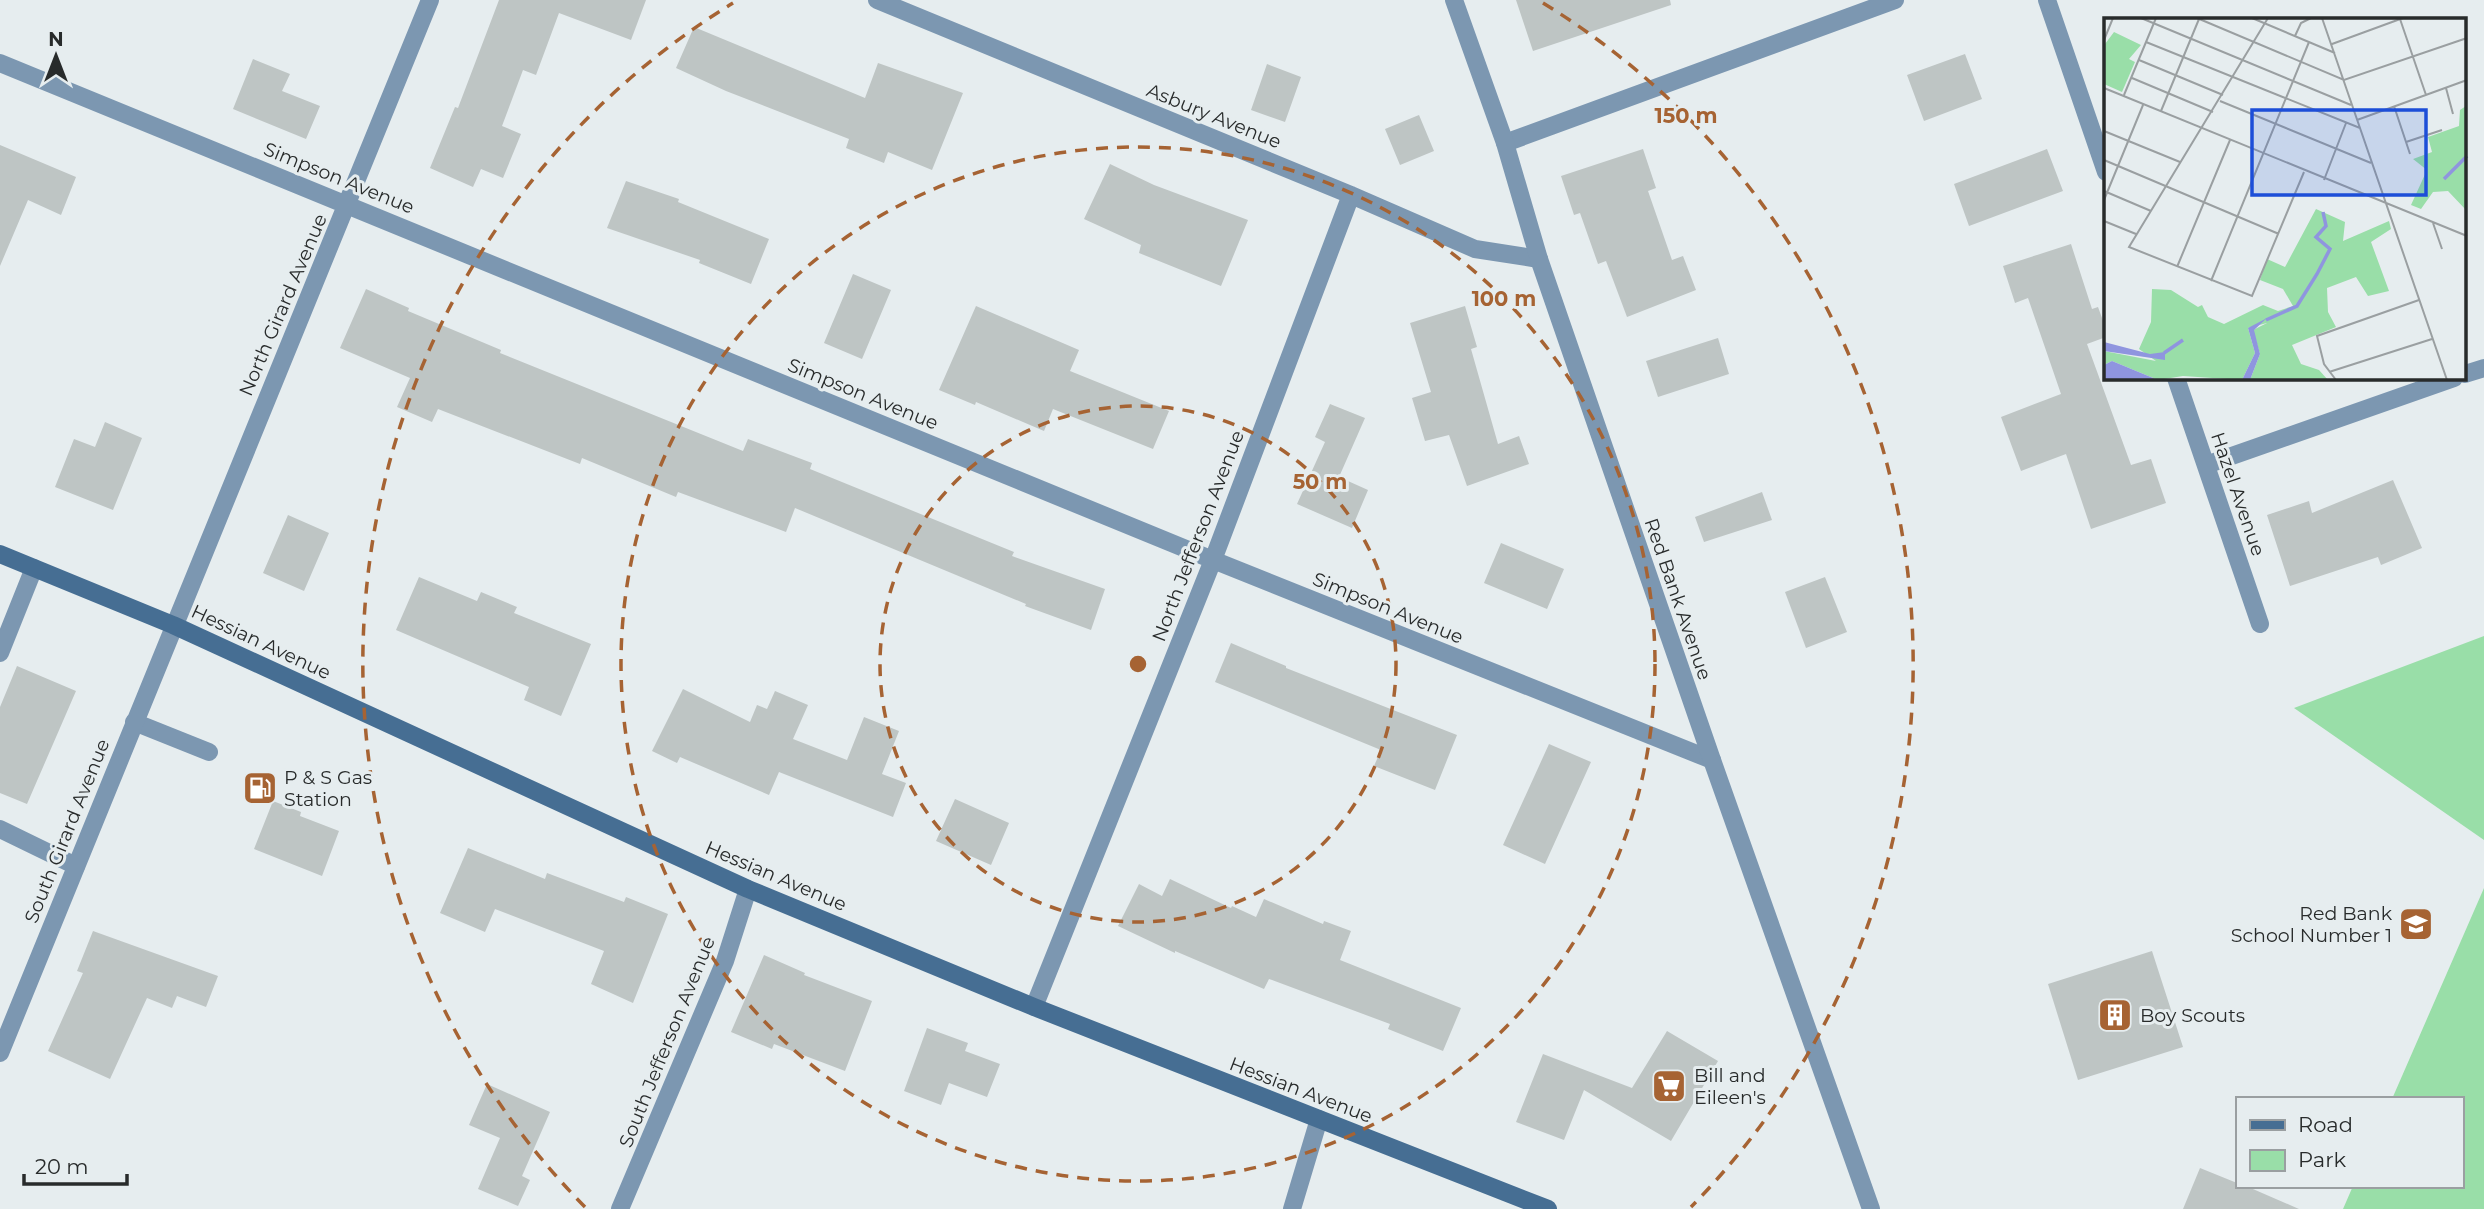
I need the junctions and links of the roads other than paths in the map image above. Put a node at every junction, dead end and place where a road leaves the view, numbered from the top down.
1 (430, 0) edge
2 (877, 0) edge
3 (1454, 0) edge
4 (1895, 0) edge
5 (2047, 0) edge
6 (0, 63) edge
7 (1505, 143) junction
8 (2104, 166) edge
9 (1350, 195) junction
10 (347, 204) junction
11 (1539, 259) junction
12 (2484, 368) edge
13 (2466, 374) edge
14 (2177, 380) edge
15 (2449, 380) edge
16 (2206, 465) junction
17 (0, 554) edge
18 (1213, 559) junction
19 (34, 568) junction
20 (2260, 624) dead end
21 (173, 625) junction
22 (0, 653) edge
23 (134, 722) junction
24 (209, 752) dead end
25 (1712, 760) junction
26 (0, 828) edge
27 (76, 866) junction
28 (748, 889) junction
29 (1034, 1007) junction
30 (0, 1053) edge
31 (1319, 1119) junction
32 (620, 1209) edge
33 (1292, 1209) edge
34 (1548, 1209) edge
35 (1871, 1209) edge

1 - 10 street, North Girard Avenue
2 - 9 street, Asbury Avenue
3 - 7 street, Red Bank Avenue
4 - 7 street
5 - 8 street
6 - 10 street, Simpson Avenue
7 - 11 street, Red Bank Avenue
9 - 11 street, Asbury Avenue
9 - 18 street, North Jefferson Avenue
10 - 18 street, Simpson Avenue
10 - 21 street, North Girard Avenue
11 - 25 street, Red Bank Avenue
12 - 13 street
14 - 16 street, Hazel Avenue
15 - 16 street
16 - 20 street, Hazel Avenue
17 - 19 main road, Hessian Avenue
18 - 25 street, Simpson Avenue
18 - 29 street, North Jefferson Avenue
19 - 21 main road, Hessian Avenue
19 - 22 street
21 - 23 street, South Girard Avenue
21 - 28 main road, Hessian Avenue
23 - 24 street
23 - 27 street, South Girard Avenue
25 - 35 street, Red Bank Avenue
26 - 27 street
27 - 30 street, South Girard Avenue
28 - 29 main road, Hessian Avenue
28 - 32 street, South Jefferson Avenue
29 - 31 main road, Hessian Avenue
31 - 33 street
31 - 34 main road, Hessian Avenue

